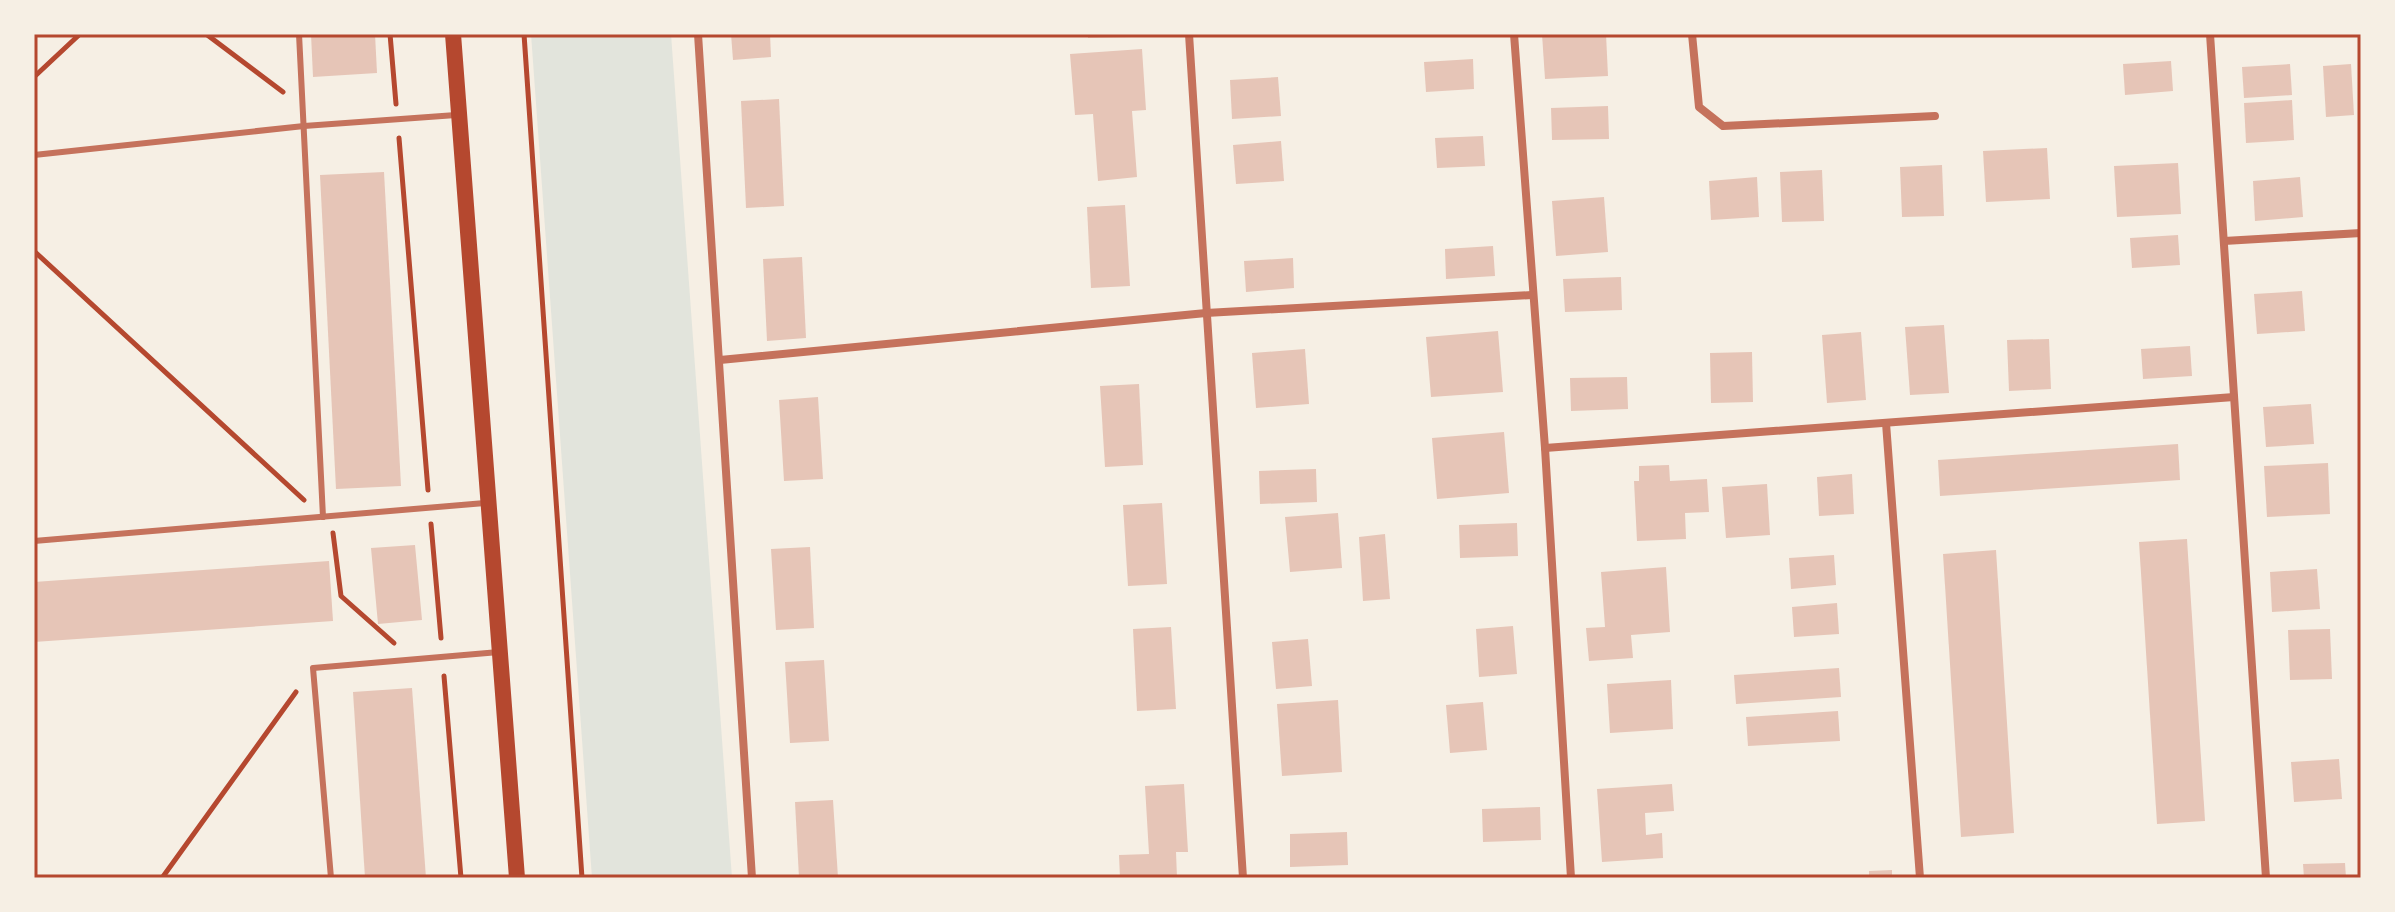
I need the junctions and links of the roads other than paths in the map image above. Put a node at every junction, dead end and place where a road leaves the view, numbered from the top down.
1 (299, 34) edge
2 (453, 34) edge
3 (698, 34) edge
4 (1189, 34) edge
5 (1514, 34) edge
6 (1692, 34) edge
7 (2210, 34) edge
8 (459, 114) junction
9 (1935, 116) dead end
10 (304, 126) junction
11 (34, 155) edge
12 (2361, 233) edge
13 (2224, 241) junction
14 (1532, 295) junction
15 (1206, 313) junction
16 (720, 360) junction
17 (2234, 397) junction
18 (1886, 423) junction
19 (1545, 448) junction
20 (489, 503) junction
21 (327, 517) junction
22 (34, 541) edge
23 (500, 652) junction
24 (331, 878) edge
25 (517, 878) edge
26 (752, 878) edge
27 (1243, 878) edge
28 (1571, 878) edge
29 (1920, 878) edge
30 (2266, 878) edge

1 - 10 lane
2 - 8 main road
3 - 16 street
4 - 15 street
5 - 14 street
6 - 9 street
7 - 13 street
8 - 10 lane
8 - 20 main road
10 - 11 lane
10 - 21 lane
12 - 13 street
13 - 17 street
14 - 15 street
14 - 19 street
15 - 16 street
15 - 27 street
16 - 26 street
17 - 18 street
17 - 30 street
18 - 19 street
18 - 29 street
19 - 28 street
20 - 21 lane
20 - 23 main road
21 - 22 lane
23 - 24 lane
23 - 25 main road

